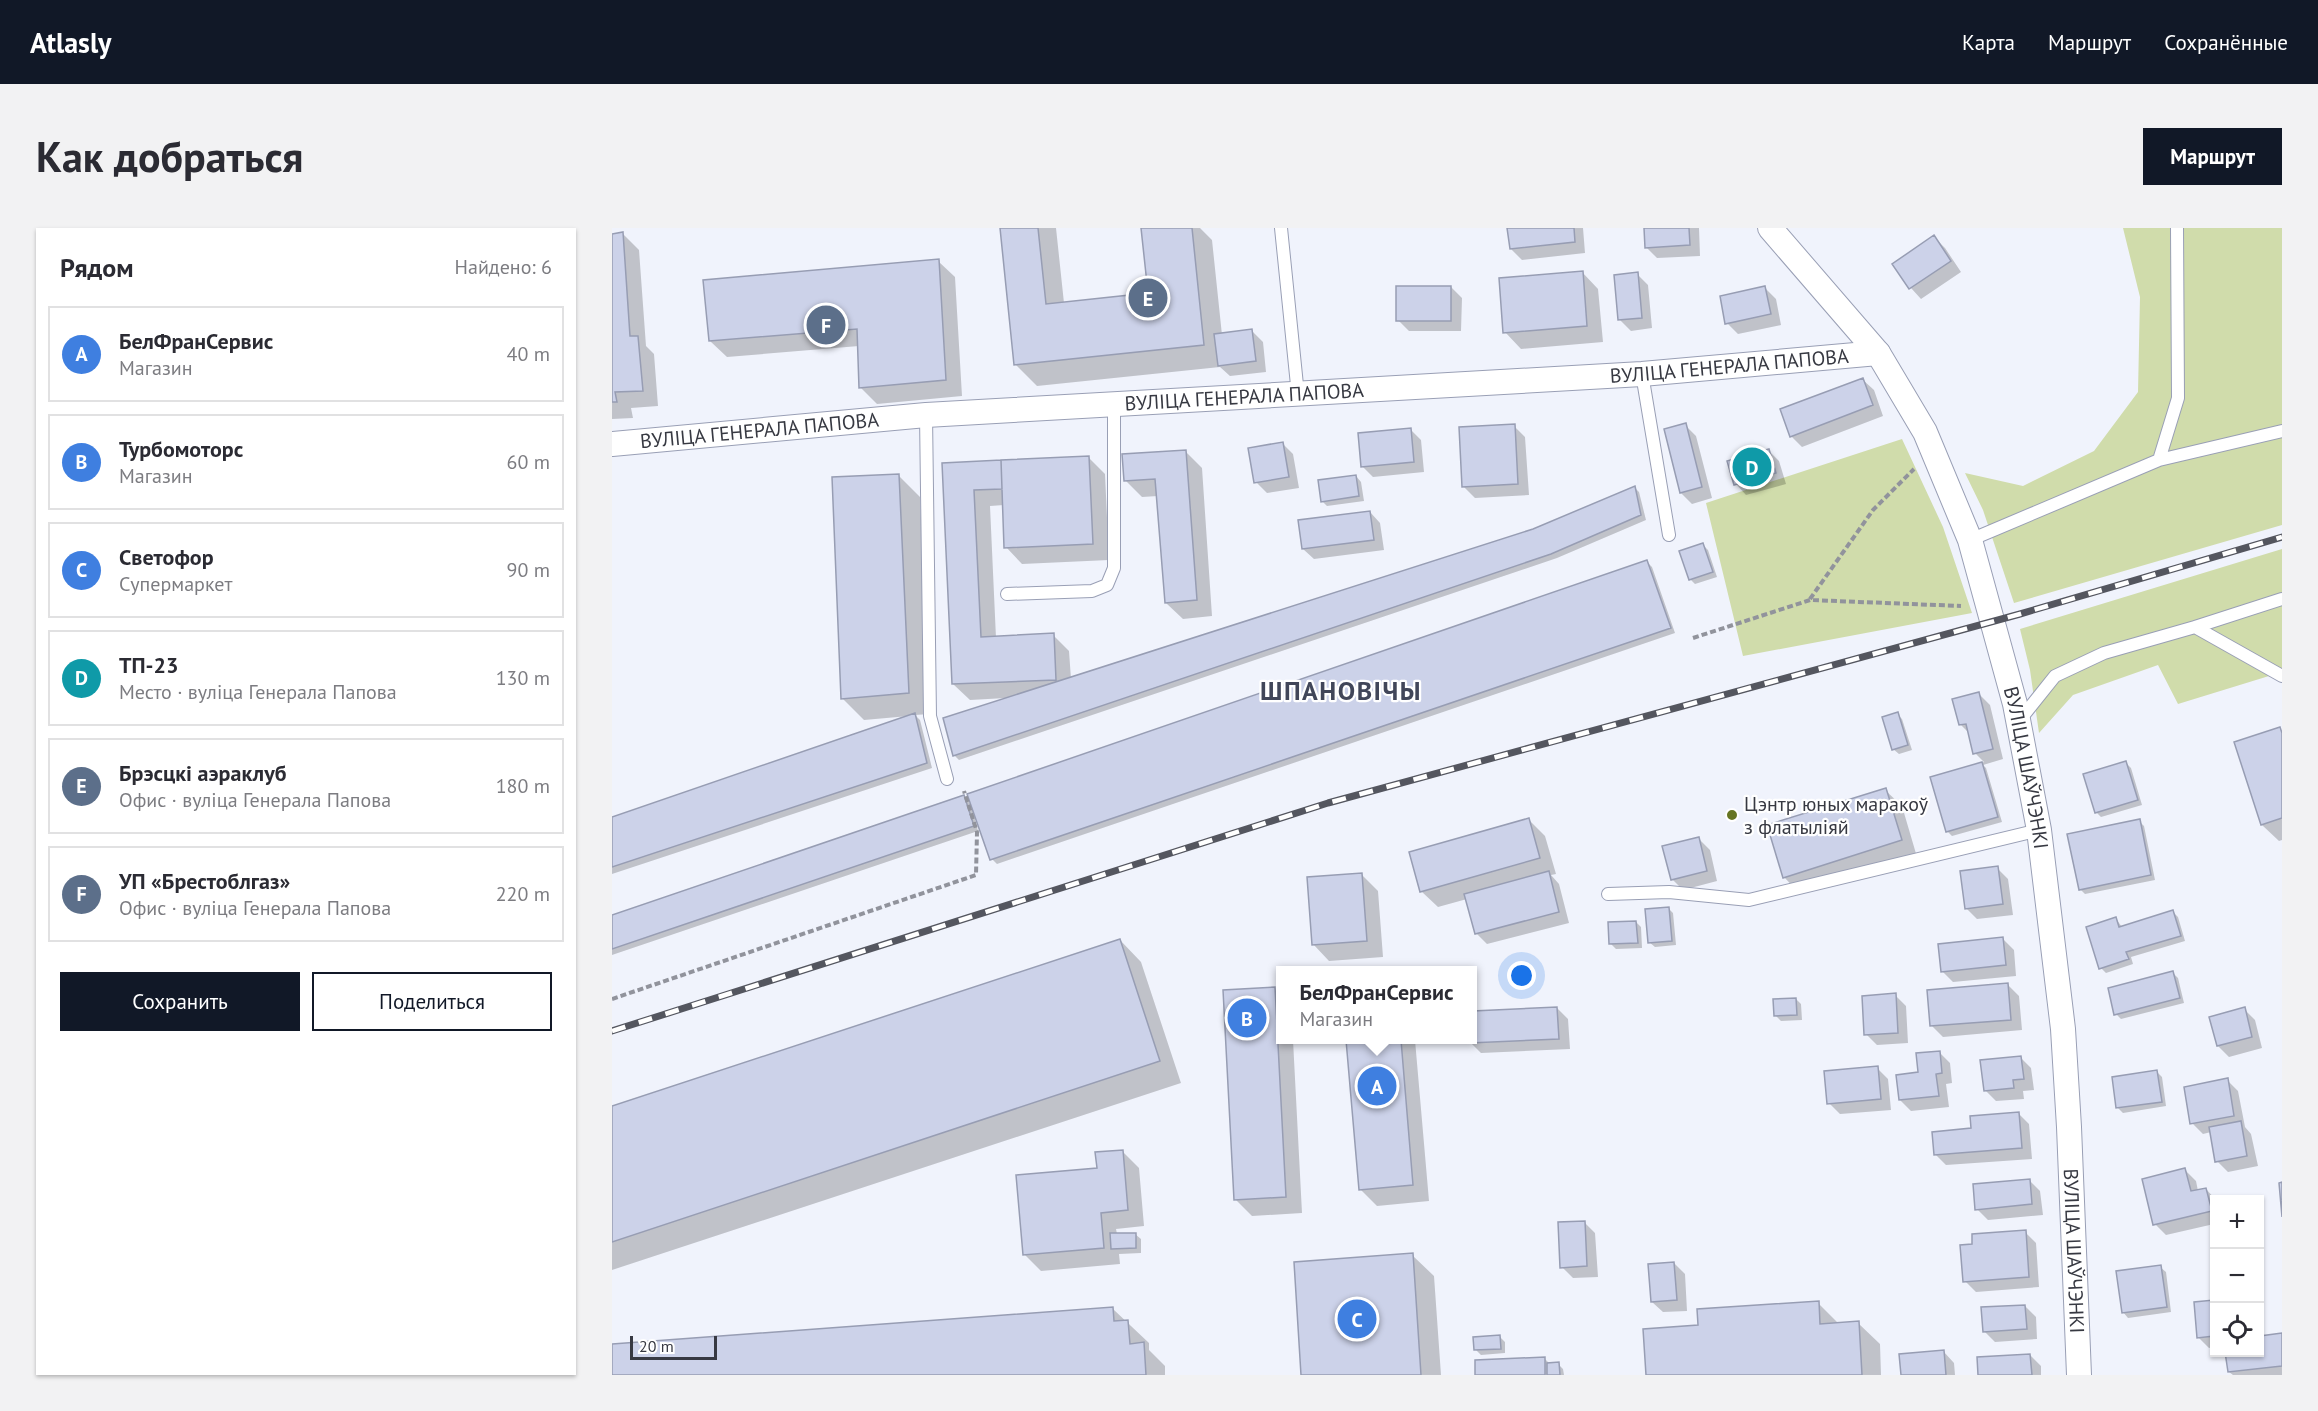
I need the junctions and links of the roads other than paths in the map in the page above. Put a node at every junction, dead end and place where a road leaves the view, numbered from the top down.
1 (1281, 228) edge
2 (1770, 228) edge
3 (2177, 228) edge
4 (1878, 353) junction
5 (1642, 374) junction
6 (1298, 395) junction
7 (1114, 405) junction
8 (926, 415) junction
9 (2282, 431) edge
10 (612, 444) edge
11 (2159, 460) junction
12 (1669, 535) dead end
13 (1971, 540) junction
14 (1007, 594) dead end
15 (2282, 600) edge
16 (2195, 627) junction
17 (2282, 676) edge
18 (2018, 722) junction
19 (947, 779) dead end
20 (2039, 830) junction
21 (1608, 894) dead end
22 (2079, 1375) edge

1 - 6 lane
2 - 4 street, ВУЛІЦА ШАЎЧЭНКІ
3 - 11 lane
4 - 5 street, ВУЛІЦА ГЕНЕРАЛА ПАПОВА
4 - 13 street, ВУЛІЦА ШАЎЧЭНКІ
5 - 6 street, ВУЛІЦА ГЕНЕРАЛА ПАПОВА
5 - 12 lane
6 - 7 street, ВУЛІЦА ГЕНЕРАЛА ПАПОВА
7 - 8 street, ВУЛІЦА ГЕНЕРАЛА ПАПОВА
7 - 14 lane
8 - 10 street, ВУЛІЦА ГЕНЕРАЛА ПАПОВА
8 - 19 lane
9 - 11 lane
11 - 13 lane
13 - 18 street, ВУЛІЦА ШАЎЧЭНКІ
15 - 16 lane
16 - 17 lane
16 - 18 lane
18 - 20 street, ВУЛІЦА ШАЎЧЭНКІ
20 - 21 lane
20 - 22 street, ВУЛІЦА ШАЎЧЭНКІ

